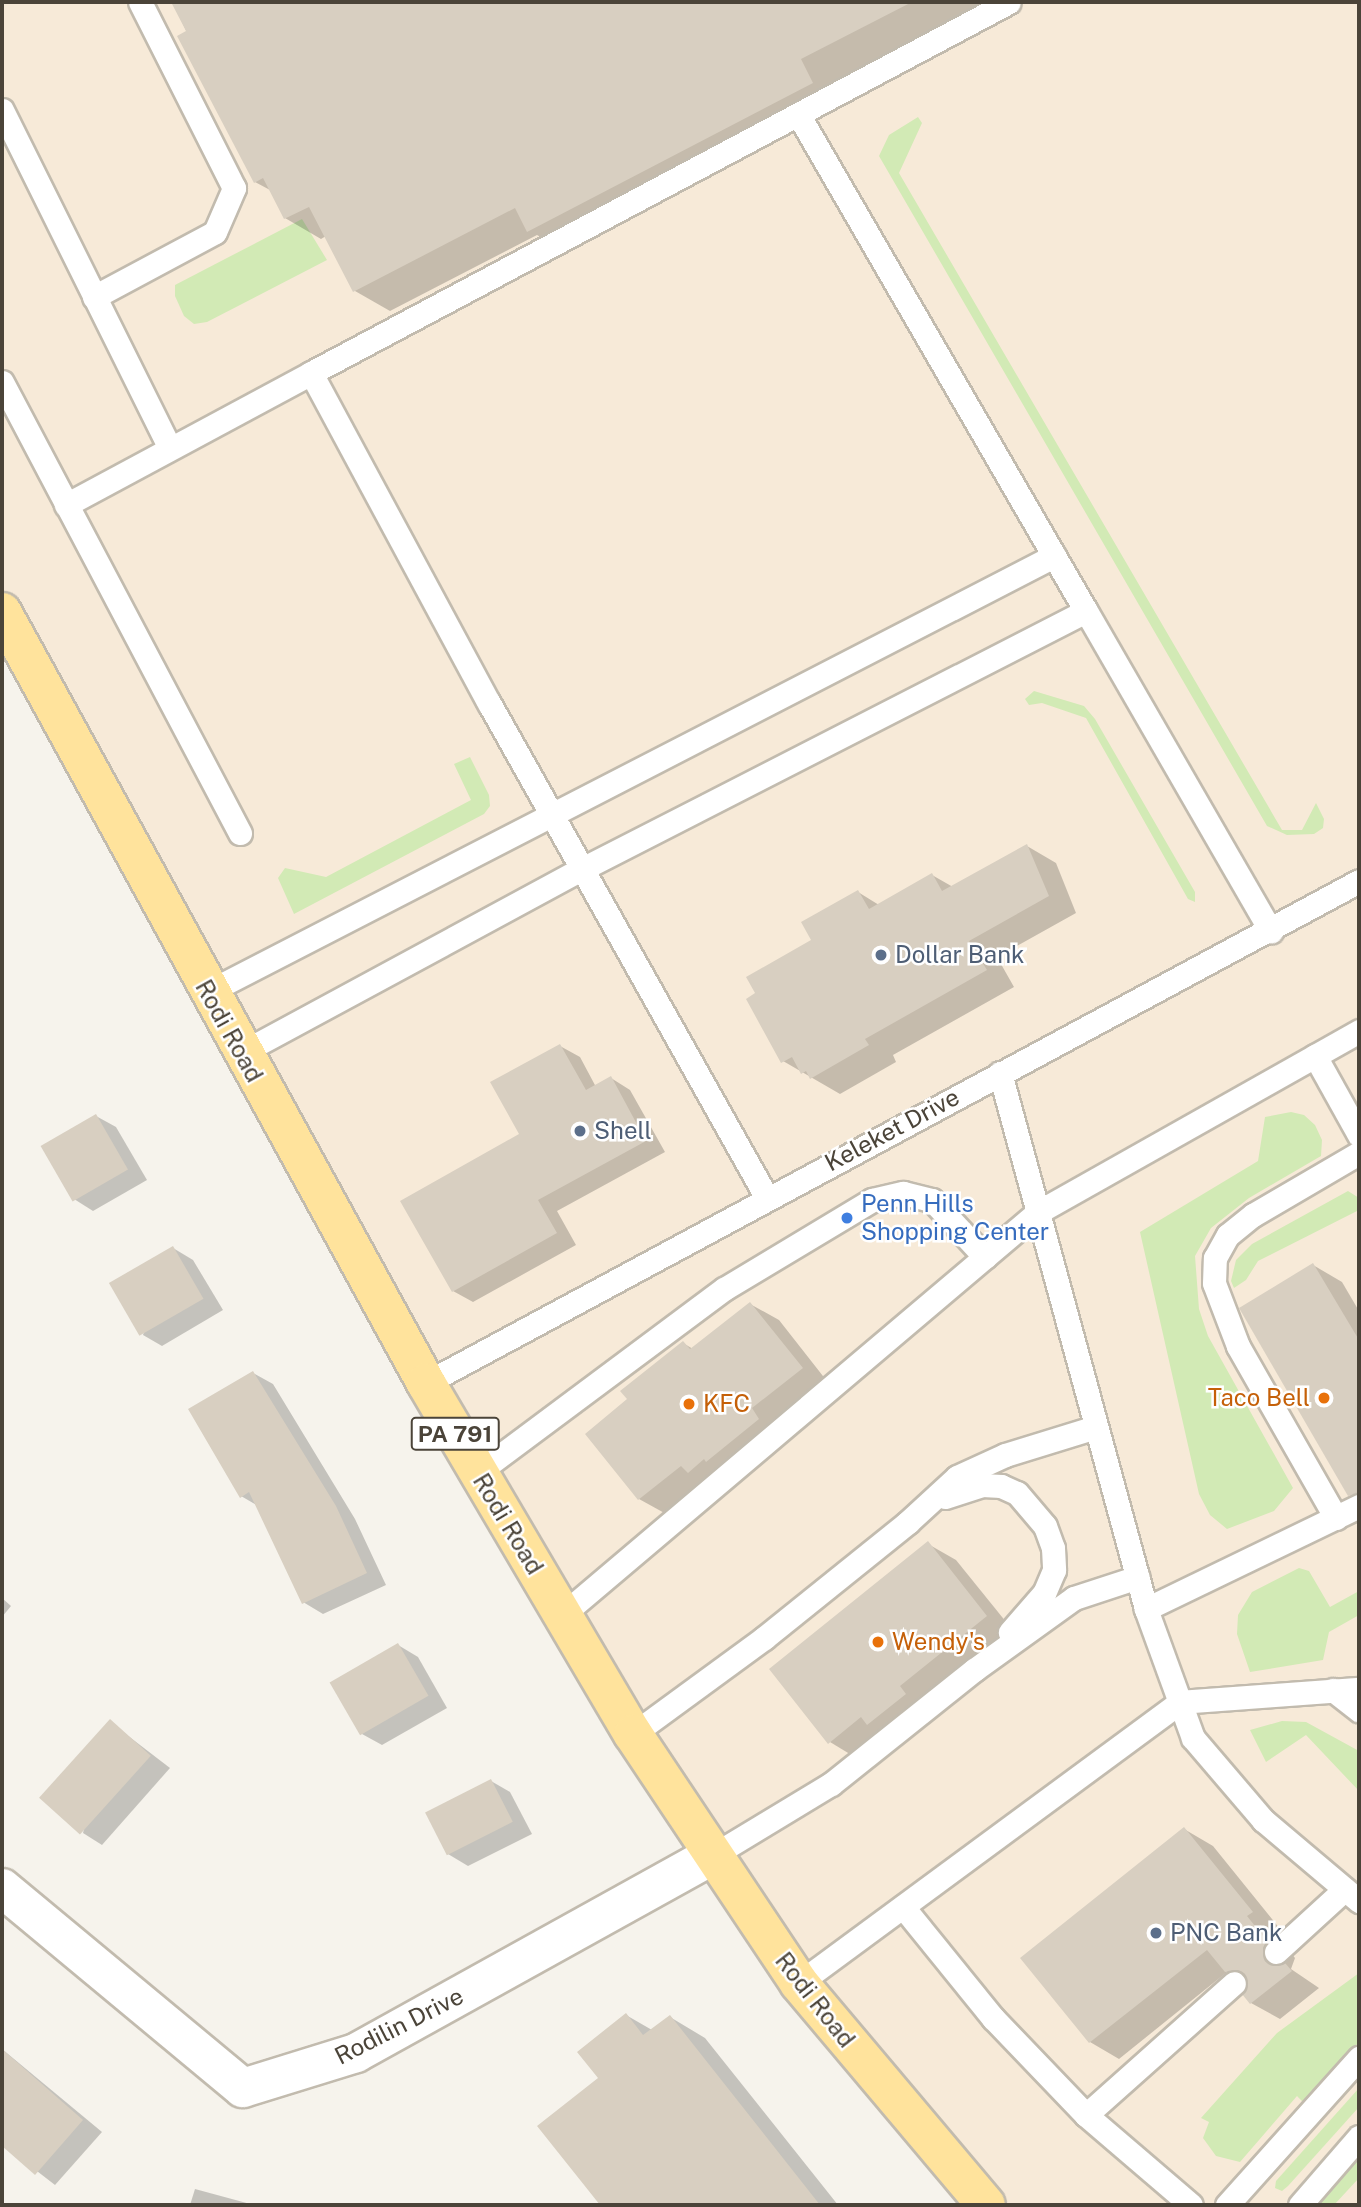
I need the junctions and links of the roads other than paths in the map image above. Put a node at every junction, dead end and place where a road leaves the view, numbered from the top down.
1 (140, 2) edge
2 (1009, 2) edge
3 (2, 110) edge
4 (799, 114) junction
5 (94, 297) junction
6 (311, 373) junction
7 (2, 382) edge
8 (170, 448) junction
9 (66, 505) junction
10 (1054, 556) junction
11 (1086, 611) junction
12 (2, 612) edge
13 (552, 815) junction
14 (240, 833) dead end
15 (582, 869) junction
16 (1359, 881) edge
17 (1271, 931) junction
18 (208, 992) junction
19 (1359, 1031) edge
20 (241, 1053) junction
21 (1315, 1056) junction
22 (1000, 1073) junction
23 (1359, 1135) edge
24 (1359, 1153) edge
25 (767, 1198) junction
26 (1038, 1212) junction
27 (985, 1257) junction
28 (426, 1383) junction
29 (1096, 1427) junction
30 (477, 1473) junction
31 (932, 1501) junction
32 (1359, 1506) edge
33 (1336, 1518) junction
34 (1138, 1577) junction
35 (1146, 1609) junction
36 (562, 1615) junction
37 (974, 1670) junction
38 (1359, 1689) edge
39 (1333, 1690) junction
40 (1180, 1702) junction
41 (1359, 1710) edge
42 (633, 1734) junction
43 (712, 1856) junction
44 (2, 1888) edge
45 (1352, 1895) edge
46 (904, 1907) junction
47 (1276, 1952) dead end
48 (799, 1983) junction
49 (1234, 1983) dead end
50 (1359, 2058) edge
51 (1086, 2115) junction
52 (1359, 2137) edge
53 (986, 2205) edge
54 (1191, 2205) edge
55 (1227, 2205) edge
56 (1300, 2205) edge

1 - 5 lane
2 - 4 lane
3 - 5 lane
4 - 6 lane
4 - 10 lane
5 - 8 lane
6 - 8 lane
6 - 13 lane
7 - 9 lane
8 - 9 lane
9 - 14 lane
10 - 11 lane
10 - 13 lane
11 - 15 lane
11 - 17 lane
12 - 18 main road, Rodi Road / PA 791
13 - 15 lane
13 - 18 lane
15 - 20 lane
15 - 25 lane
16 - 17 lane, Keleket Drive
17 - 22 lane, Keleket Drive
18 - 20 main road, Rodi Road / PA 791
19 - 21 lane
20 - 28 main road, Rodi Road / PA 791
21 - 23 lane
21 - 26 lane
22 - 25 lane, Keleket Drive
22 - 26 lane
24 - 33 lane
25 - 28 lane, Keleket Drive
26 - 27 lane
26 - 29 lane
27 - 30 lane
27 - 36 lane
28 - 30 main road, Rodi Road / PA 791
29 - 31 lane
29 - 34 lane
30 - 36 main road, Rodi Road / PA 791
31 - 37 lane
31 - 42 lane
32 - 33 lane
33 - 35 lane
34 - 35 lane
34 - 37 lane
35 - 40 lane
36 - 42 main road, Rodi Road / PA 791
37 - 43 lane
38 - 39 lane
39 - 40 lane
39 - 41 lane
40 - 45 lane
40 - 46 lane
42 - 43 main road, Rodi Road / PA 791
43 - 44 street, Rodilin Drive
43 - 48 main road, Rodi Road / PA 791
45 - 47 lane
46 - 48 lane
46 - 51 lane
48 - 53 main road, Rodi Road / PA 791
49 - 51 lane
50 - 55 lane
51 - 54 lane
52 - 56 lane

